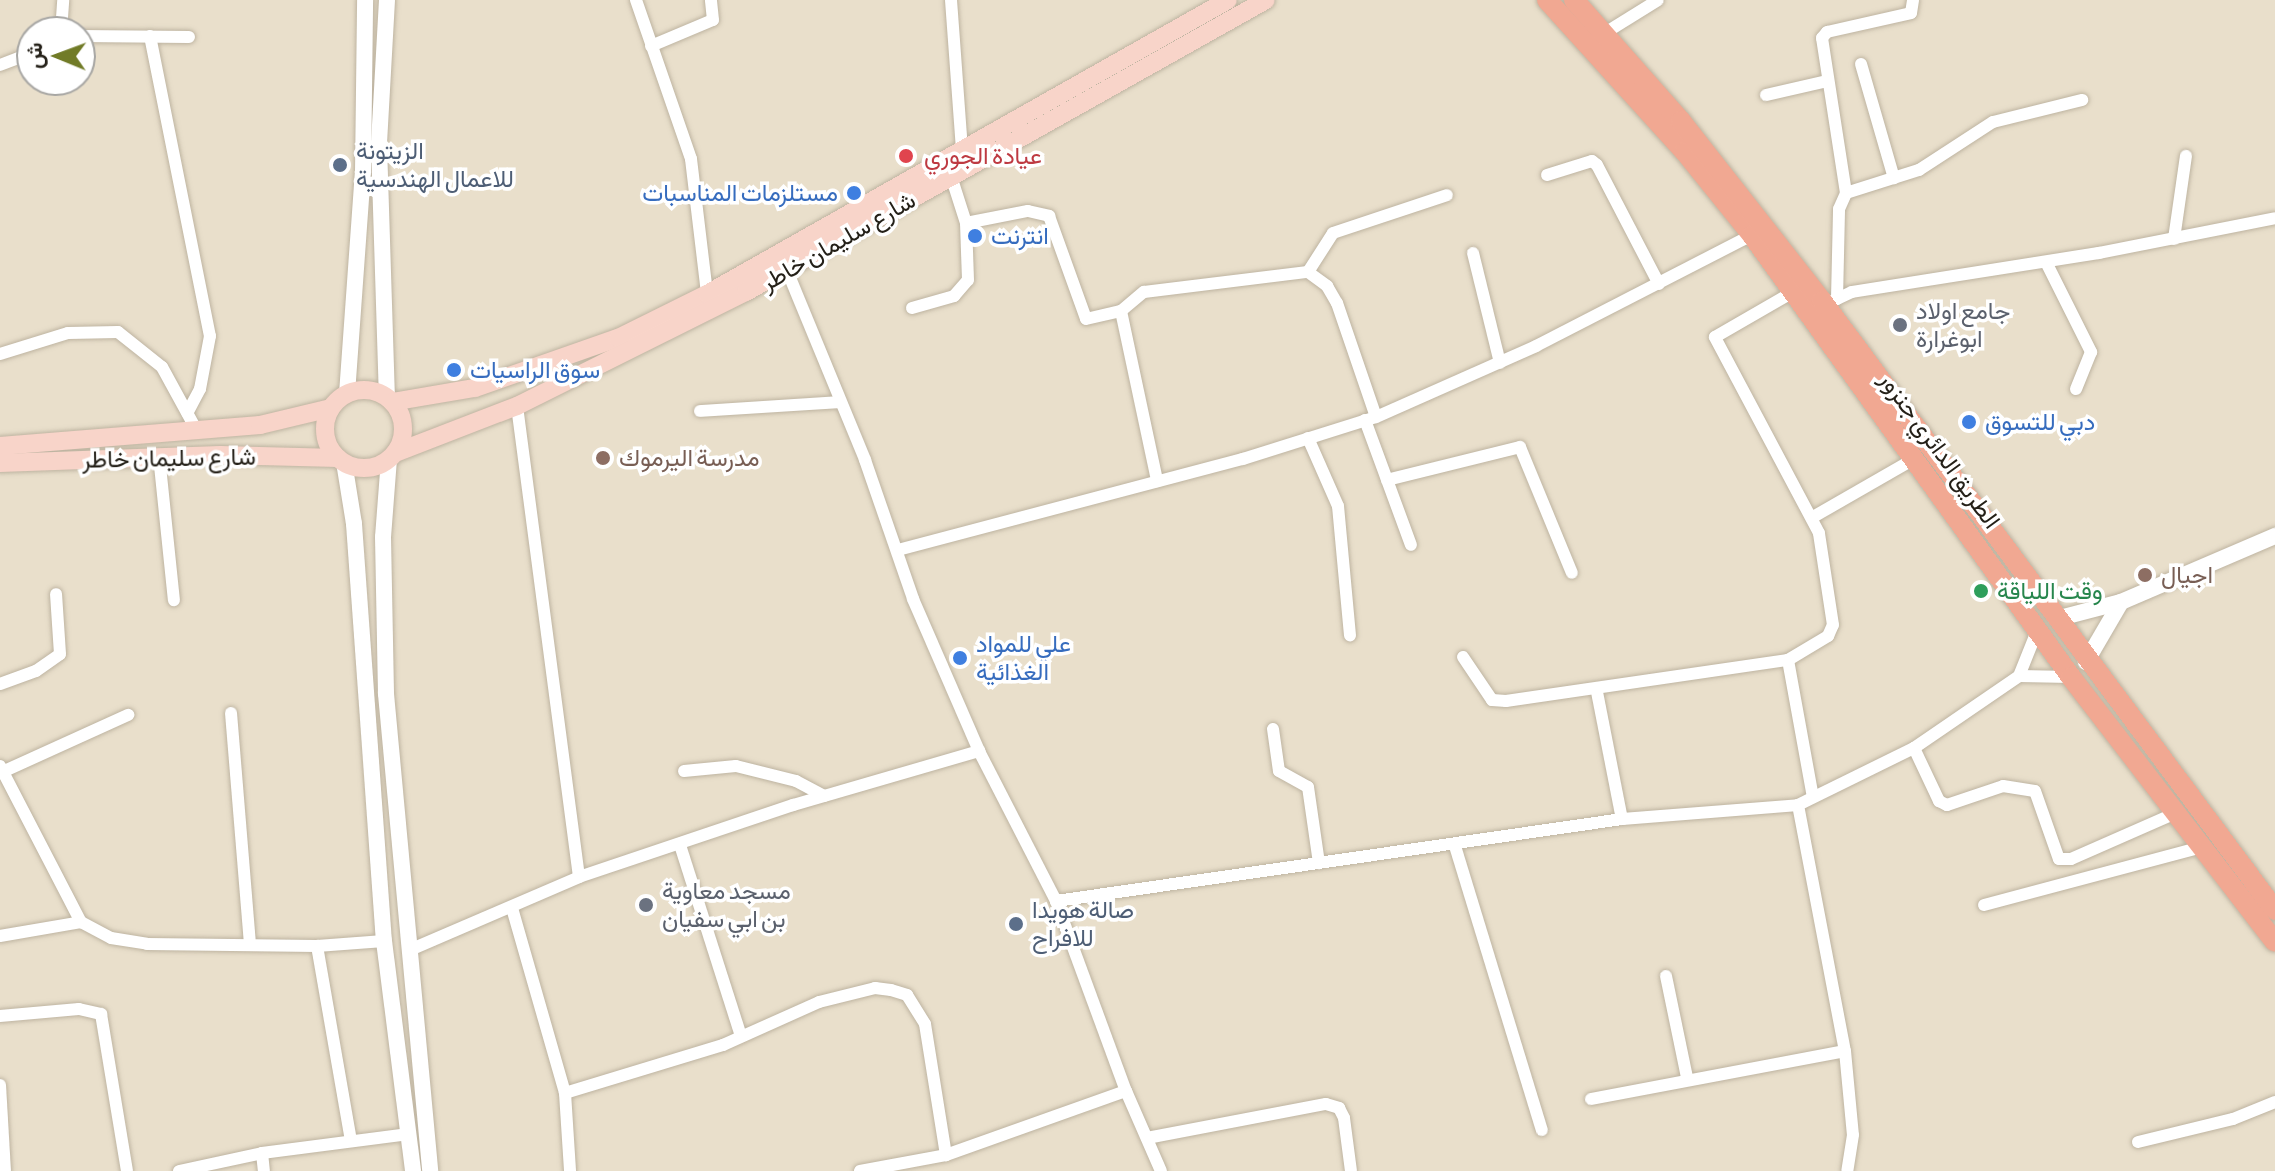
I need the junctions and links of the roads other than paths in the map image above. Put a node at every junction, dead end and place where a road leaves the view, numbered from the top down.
1 (365, 0) edge
2 (387, 0) edge
3 (636, 0) edge
4 (711, 0) edge
5 (951, 0) edge
6 (1228, 0) edge
7 (1266, 0) edge
8 (1547, 0) edge
9 (1574, 0) edge
10 (1658, 0) edge
11 (1913, 0) edge
12 (1605, 33) junction
13 (96, 36) edge
14 (150, 36) junction
15 (189, 37) dead end
16 (651, 46) junction
17 (1861, 64) dead end
18 (1827, 81) junction
19 (1766, 95) dead end
20 (2082, 100) dead end
21 (962, 149) junction
22 (2186, 156) dead end
23 (1547, 175) dead end
24 (951, 176) junction
25 (1894, 178) junction
26 (1846, 193) junction
27 (1447, 195) dead end
28 (2275, 218) edge
29 (966, 223) junction
30 (1752, 235) junction
31 (2174, 239) junction
32 (1473, 253) dead end
33 (784, 262) junction
34 (2046, 262) junction
35 (1308, 272) junction
36 (1659, 284) junction
37 (1793, 292) junction
38 (707, 294) junction
39 (1831, 302) junction
40 (912, 308) dead end
41 (1121, 311) junction
42 (0, 354) edge
43 (1500, 363) junction
44 (2076, 389) dead end
45 (347, 394) junction
46 (390, 400) junction
47 (839, 402) junction
48 (517, 406) junction
49 (331, 408) junction
50 (700, 411) dead end
51 (187, 413) junction
52 (1370, 418) junction
53 (197, 431) junction
54 (1308, 438) junction
55 (0, 446) edge
56 (159, 456) junction
57 (392, 456) junction
58 (1914, 459) junction
59 (341, 460) junction
60 (0, 463) edge
61 (1387, 480) junction
62 (1157, 481) junction
63 (1813, 517) junction
64 (2275, 536) edge
65 (1411, 545) dead end
66 (898, 550) junction
67 (1572, 573) dead end
68 (56, 594) dead end
69 (174, 600) dead end
70 (2121, 602) junction
71 (2056, 619) junction
72 (2037, 631) junction
73 (1350, 635) dead end
74 (1463, 657) dead end
75 (1788, 660) junction
76 (2086, 662) junction
77 (2019, 676) junction
78 (2071, 677) junction
79 (0, 684) edge
80 (1597, 692) junction
81 (231, 713) dead end
82 (128, 715) dead end
83 (1273, 729) dead end
84 (1914, 748) junction
85 (979, 751) junction
86 (2150, 764) junction
87 (1, 771) edge
88 (684, 771) dead end
89 (824, 796) junction
90 (1813, 797) junction
91 (1798, 805) junction
92 (2176, 813) junction
93 (1622, 819) junction
94 (680, 845) junction
95 (1455, 846) junction
96 (2202, 847) junction
97 (1319, 863) junction
98 (579, 877) junction
99 (1056, 901) junction
100 (1984, 905) dead end
101 (512, 908) junction
102 (2275, 910) edge
103 (81, 922) junction
104 (0, 936) edge
105 (384, 941) junction
106 (2275, 942) edge
107 (250, 944) junction
108 (317, 946) junction
109 (412, 949) junction
110 (1666, 976) dead end
111 (0, 1016) edge
112 (740, 1033) junction
113 (1845, 1051) junction
114 (1687, 1077) junction
115 (0, 1085) edge
116 (1126, 1091) junction
117 (565, 1093) junction
118 (1591, 1099) dead end
119 (2275, 1102) edge
120 (1542, 1130) dead end
121 (409, 1134) junction
122 (1147, 1138) junction
123 (351, 1140) junction
124 (2138, 1142) dead end
125 (262, 1153) junction
126 (946, 1155) junction
127 (896, 1168) edge
128 (5, 1171) edge
129 (127, 1171) edge
130 (179, 1171) edge
131 (264, 1171) edge
132 (413, 1171) edge
133 (430, 1171) edge
134 (570, 1171) edge
135 (860, 1171) edge
136 (1161, 1171) edge
137 (1351, 1171) edge
138 (1847, 1171) edge

1 - 45 street
2 - 46 street
3 - 16 street
4 - 16 street
5 - 21 street
6 - 21 main road, شارع سليمان خاطر
7 - 24 main road, شارع سليمان خاطر
8 - 30 main road, الطريق الدائري جنزور
9 - 12 main road, الطريق الدائري جنزور
10 - 12 street
11 - 18 street
12 - 39 main road, الطريق الدائري جنزور
13 - 14 street
14 - 15 street
14 - 51 street
16 - 38 street
17 - 25 street
18 - 19 street
18 - 26 street
20 - 25 street
21 - 33 main road, شارع سليمان خاطر
22 - 31 street
23 - 36 street
24 - 29 street
24 - 33 main road, شارع سليمان خاطر
25 - 26 street
26 - 39 street
27 - 35 street
28 - 31 street
29 - 40 street
29 - 41 street
30 - 36 street
30 - 37 main road, الطريق الدائري جنزور
31 - 34 street
32 - 43 street
33 - 38 main road, شارع سليمان خاطر
33 - 47 street
33 - 48 main road, شارع سليمان خاطر
34 - 39 street
34 - 44 street
35 - 41 street
35 - 52 street
36 - 43 street
37 - 58 main road, الطريق الدائري جنزور
37 - 63 street
38 - 46 main road, شارع سليمان خاطر
39 - 71 main road, الطريق الدائري جنزور
41 - 62 street
42 - 51 street
43 - 52 street
45 - 46 main road
45 - 49 main road
46 - 57 main road
47 - 50 street
47 - 66 street
48 - 57 main road, شارع سليمان خاطر
48 - 98 street
49 - 53 main road, شارع سليمان خاطر
49 - 59 main road
51 - 53 street
52 - 54 street
52 - 61 street
53 - 55 main road, شارع سليمان خاطر
54 - 62 street
54 - 73 street
56 - 59 main road, شارع سليمان خاطر
56 - 60 main road, شارع سليمان خاطر
56 - 69 street
57 - 59 main road
57 - 109 street
58 - 63 street
58 - 72 main road, الطريق الدائري جنزور
59 - 105 street
61 - 65 street
61 - 67 street
62 - 66 street
63 - 75 street
64 - 70 street
66 - 85 street
68 - 79 street
70 - 71 street
70 - 76 street
71 - 76 main road, الطريق الدائري جنزور
72 - 77 street
72 - 78 main road, الطريق الدائري جنزور
74 - 80 street
75 - 80 street
75 - 90 street
76 - 86 main road, الطريق الدائري جنزور
77 - 78 street
77 - 84 street
78 - 86 main road, الطريق الدائري جنزور
80 - 93 street
81 - 107 street
82 - 87 street
83 - 97 street
84 - 90 street
84 - 92 street
85 - 89 street
85 - 99 street
86 - 92 main road, الطريق الدائري جنزور
86 - 102 main road, الطريق الدائري جنزور
87 - 103 street
88 - 89 street
89 - 94 street
90 - 91 street
91 - 93 street
91 - 113 street
92 - 96 main road, الطريق الدائري جنزور
93 - 95 street
94 - 98 street
94 - 112 street
95 - 97 street
95 - 120 street
96 - 100 street
96 - 106 main road, الطريق الدائري جنزور
97 - 99 street
98 - 101 street
99 - 116 street
101 - 109 street
101 - 117 street
103 - 104 street
103 - 107 street
105 - 108 street
105 - 121 street
107 - 108 street
108 - 123 street
109 - 133 street
110 - 114 street
111 - 129 street
112 - 117 street
112 - 126 street
113 - 114 street
113 - 138 street
114 - 118 street
115 - 128 street
116 - 122 street
116 - 126 street
117 - 134 street
119 - 124 street
121 - 123 street
121 - 132 street
122 - 136 street
122 - 137 street
123 - 125 street
125 - 130 street
125 - 131 street
126 - 127 street
127 - 135 street

